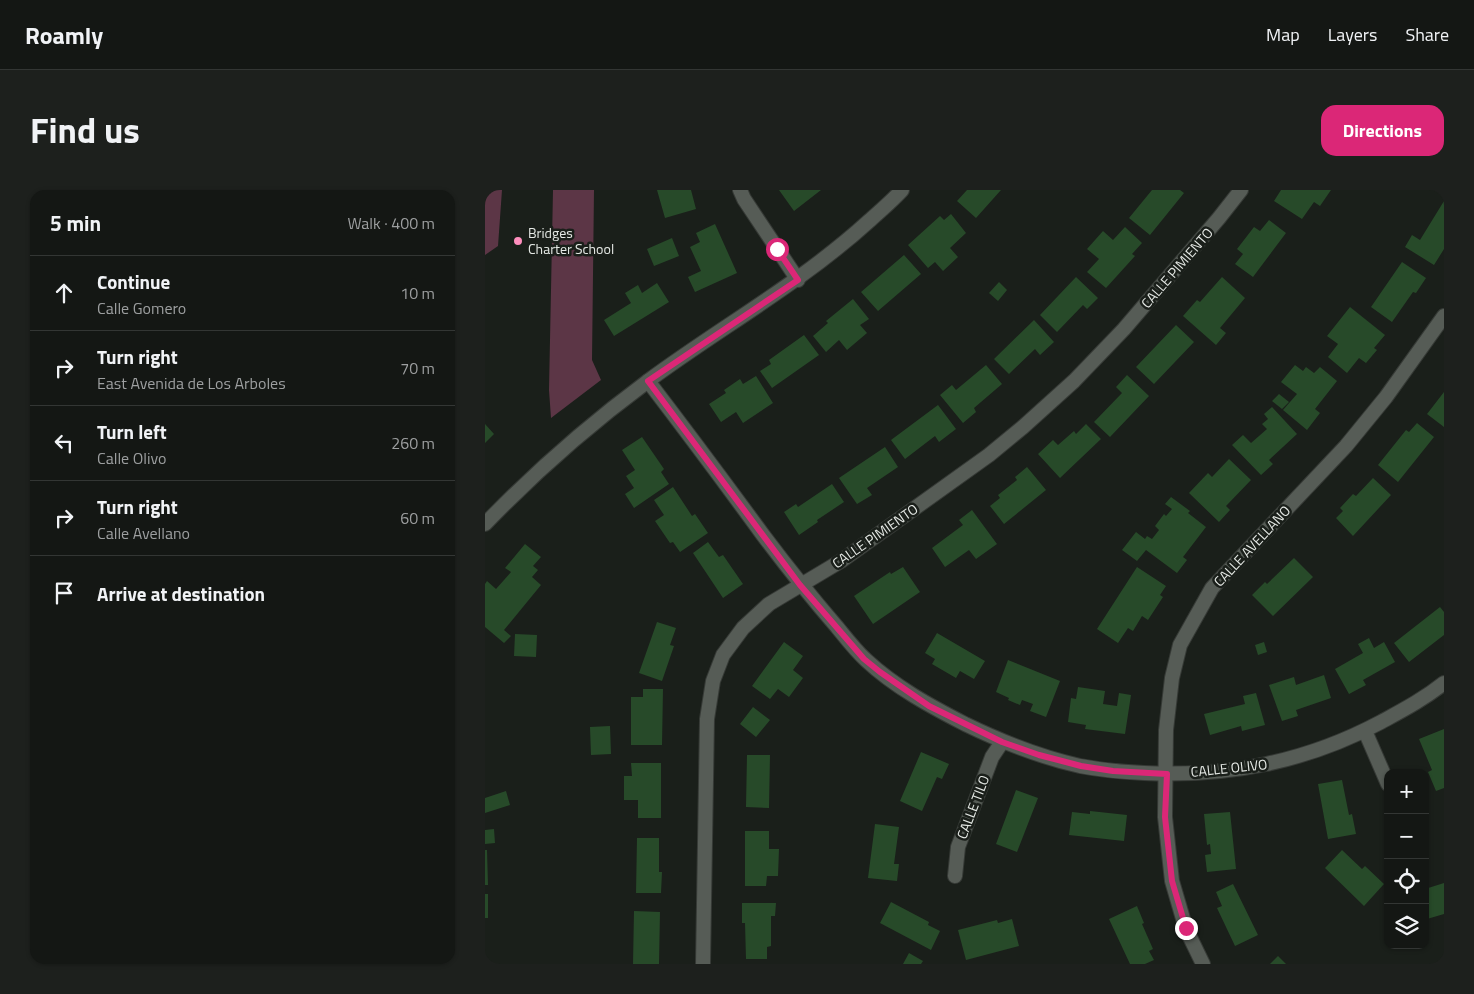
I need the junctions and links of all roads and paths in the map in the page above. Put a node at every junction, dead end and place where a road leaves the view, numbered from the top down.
1 (740, 190) edge
2 (902, 190) edge
3 (1241, 190) edge
4 (798, 280) junction
5 (1444, 316) edge
6 (648, 381) junction
7 (485, 524) edge
8 (800, 585) junction
9 (1444, 684) edge
10 (1365, 731) junction
11 (1002, 742) junction
12 (1167, 774) junction
13 (1384, 775) edge
14 (955, 876) dead end
15 (703, 964) edge
16 (1203, 964) edge

1 - 4 street
2 - 4 street
3 - 8 street, CALLE PIMIENTO
4 - 6 street
5 - 12 street, CALLE AVELLANO
6 - 7 street
6 - 8 street, CALLE OLIVO
8 - 11 street, CALLE OLIVO
8 - 15 street, CALLE PIMIENTO
9 - 10 street, CALLE OLIVO
10 - 12 street, CALLE OLIVO
10 - 13 street
11 - 12 street, CALLE OLIVO
11 - 14 street, CALLE TILO
12 - 16 street, CALLE AVELLANO

